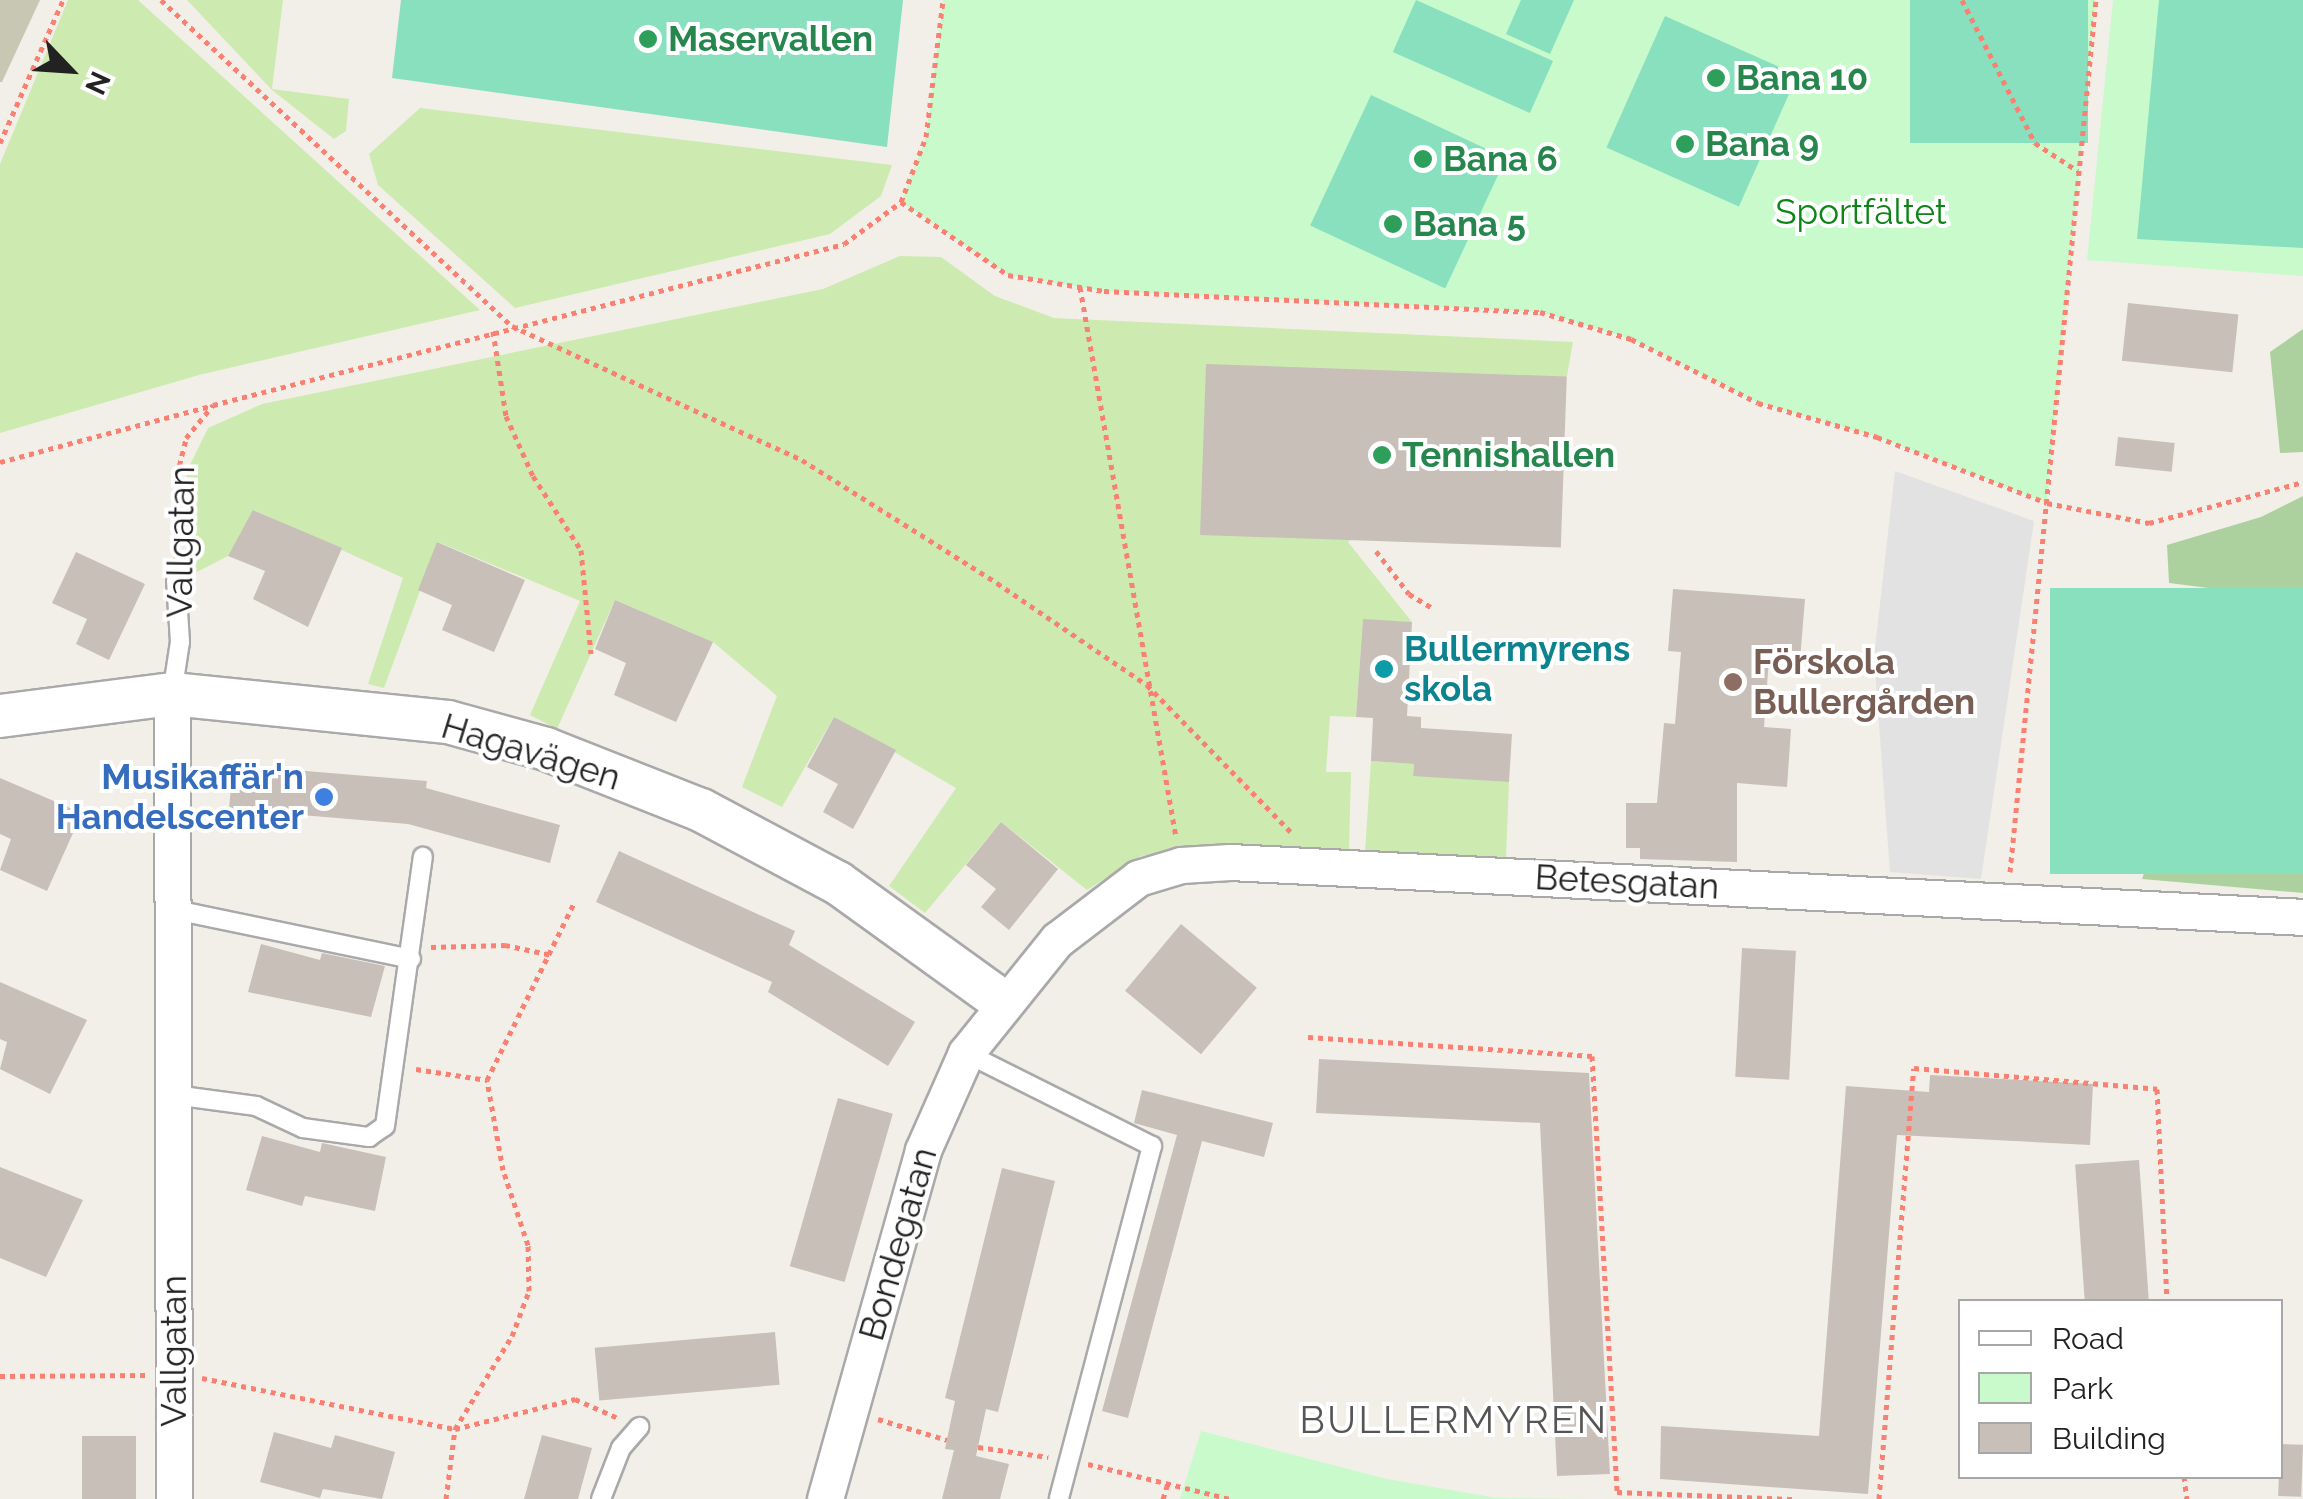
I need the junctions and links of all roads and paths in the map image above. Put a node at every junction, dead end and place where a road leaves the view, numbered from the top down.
1 (63, 0) edge
2 (162, 0) edge
3 (942, 0) edge
4 (1962, 0) edge
5 (2096, 0) edge
6 (0, 143) edge
7 (2080, 172) junction
8 (901, 202) junction
9 (1080, 287) junction
10 (512, 326) junction
11 (494, 331) junction
12 (212, 405) junction
13 (0, 462) edge
14 (2303, 482) edge
15 (2047, 503) junction
16 (1376, 551) dead end
17 (176, 580) joint
18 (1434, 609) dead end
19 (591, 654) dead end
20 (1147, 685) junction
21 (172, 694) junction
22 (0, 716) edge
23 (423, 857) dead end
24 (1181, 865) junction
25 (1325, 867) junction
26 (2007, 900) junction
27 (575, 901) dead end
28 (174, 910) junction
29 (2303, 917) edge
30 (412, 953) junction
31 (552, 955) junction
32 (1004, 1002) junction
33 (1308, 1037) dead end
34 (966, 1053) junction
35 (396, 1066) junction
36 (487, 1080) junction
37 (174, 1095) junction
38 (2167, 1299) edge
39 (0, 1376) edge
40 (174, 1376) junction
41 (850, 1411) junction
42 (639, 1427) joint
43 (455, 1430) junction
44 (947, 1440) dead end
45 (978, 1446) dead end
46 (1070, 1462) junction
47 (1168, 1483) junction
48 (174, 1499) edge
49 (446, 1499) edge
50 (602, 1499) edge
51 (825, 1499) edge
52 (1059, 1499) edge
53 (1163, 1499) edge
54 (1231, 1499) edge
55 (1795, 1499) edge
56 (1880, 1499) edge

1 - 6 path
2 - 10 path
3 - 8 path
4 - 7 path
5 - 7 path
7 - 15 path
8 - 9 path
8 - 10 path
9 - 15 path
9 - 20 path
10 - 11 path
10 - 20 path
11 - 12 path
11 - 19 path
12 - 13 path
12 - 17 path, Vallgatan
14 - 15 path
15 - 26 path
16 - 18 path
17 - 21 lane, Vallgatan
20 - 24 path
20 - 25 path
21 - 22 street, Hagavägen
21 - 28 street, Vallgatan
21 - 32 street, Hagavägen
23 - 30 lane
24 - 25 street, Betesgatan
24 - 32 street, Betesgatan
25 - 26 street, Betesgatan
26 - 29 street, Betesgatan
27 - 31 path
28 - 30 lane
28 - 37 street, Vallgatan
30 - 31 path
30 - 35 lane
31 - 36 path
32 - 34 street, Bondegatan
33 - 55 path
34 - 41 street, Bondegatan
34 - 46 lane
35 - 36 path
35 - 37 lane
36 - 43 path
37 - 40 street, Vallgatan
38 - 56 path
39 - 40 path
40 - 43 path
40 - 48 street, Vallgatan
41 - 44 path
41 - 51 street, Bondegatan
42 - 43 path
42 - 50 lane
43 - 49 path
45 - 46 path
46 - 47 path
46 - 52 lane
47 - 53 path
47 - 54 path

